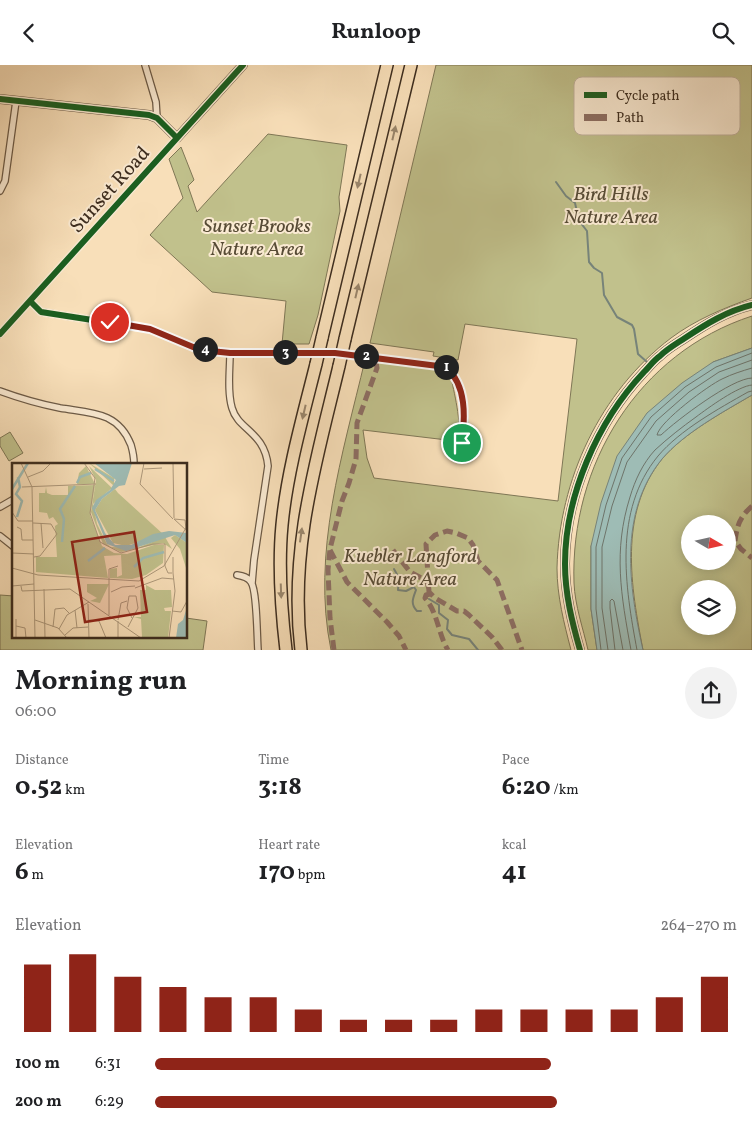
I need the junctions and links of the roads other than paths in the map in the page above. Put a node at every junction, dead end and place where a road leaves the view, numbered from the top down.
1 (145, 65) edge
2 (243, 65) edge
3 (387, 65) edge
4 (410, 65) edge
5 (0, 99) edge
6 (16, 101) junction
7 (157, 118) junction
8 (177, 138) junction
9 (0, 191) edge
10 (30, 301) junction
11 (752, 305) edge
12 (0, 334) edge
13 (230, 353) junction
14 (0, 391) edge
15 (462, 448) dead end
16 (134, 463) edge
17 (12, 500) edge
18 (0, 507) edge
19 (0, 536) edge
20 (12, 545) edge
21 (237, 575) dead end
22 (252, 583) junction
23 (258, 650) edge
24 (286, 650) edge
25 (301, 650) edge
26 (580, 650) edge

1 - 7 street
2 - 8 street, Sunset Road
3 -> 24 highway, bridge
25 -> 4 highway, bridge
5 - 6 street
6 - 7 street
6 - 9 street
7 - 8 street
8 - 10 street, Sunset Road
10 - 12 street, Sunset Road
10 - 13 street
11 - 26 street
13 - 15 street
13 - 22 street
14 - 16 street
17 - 18 street
19 - 20 street
21 - 22 street
22 - 23 street

